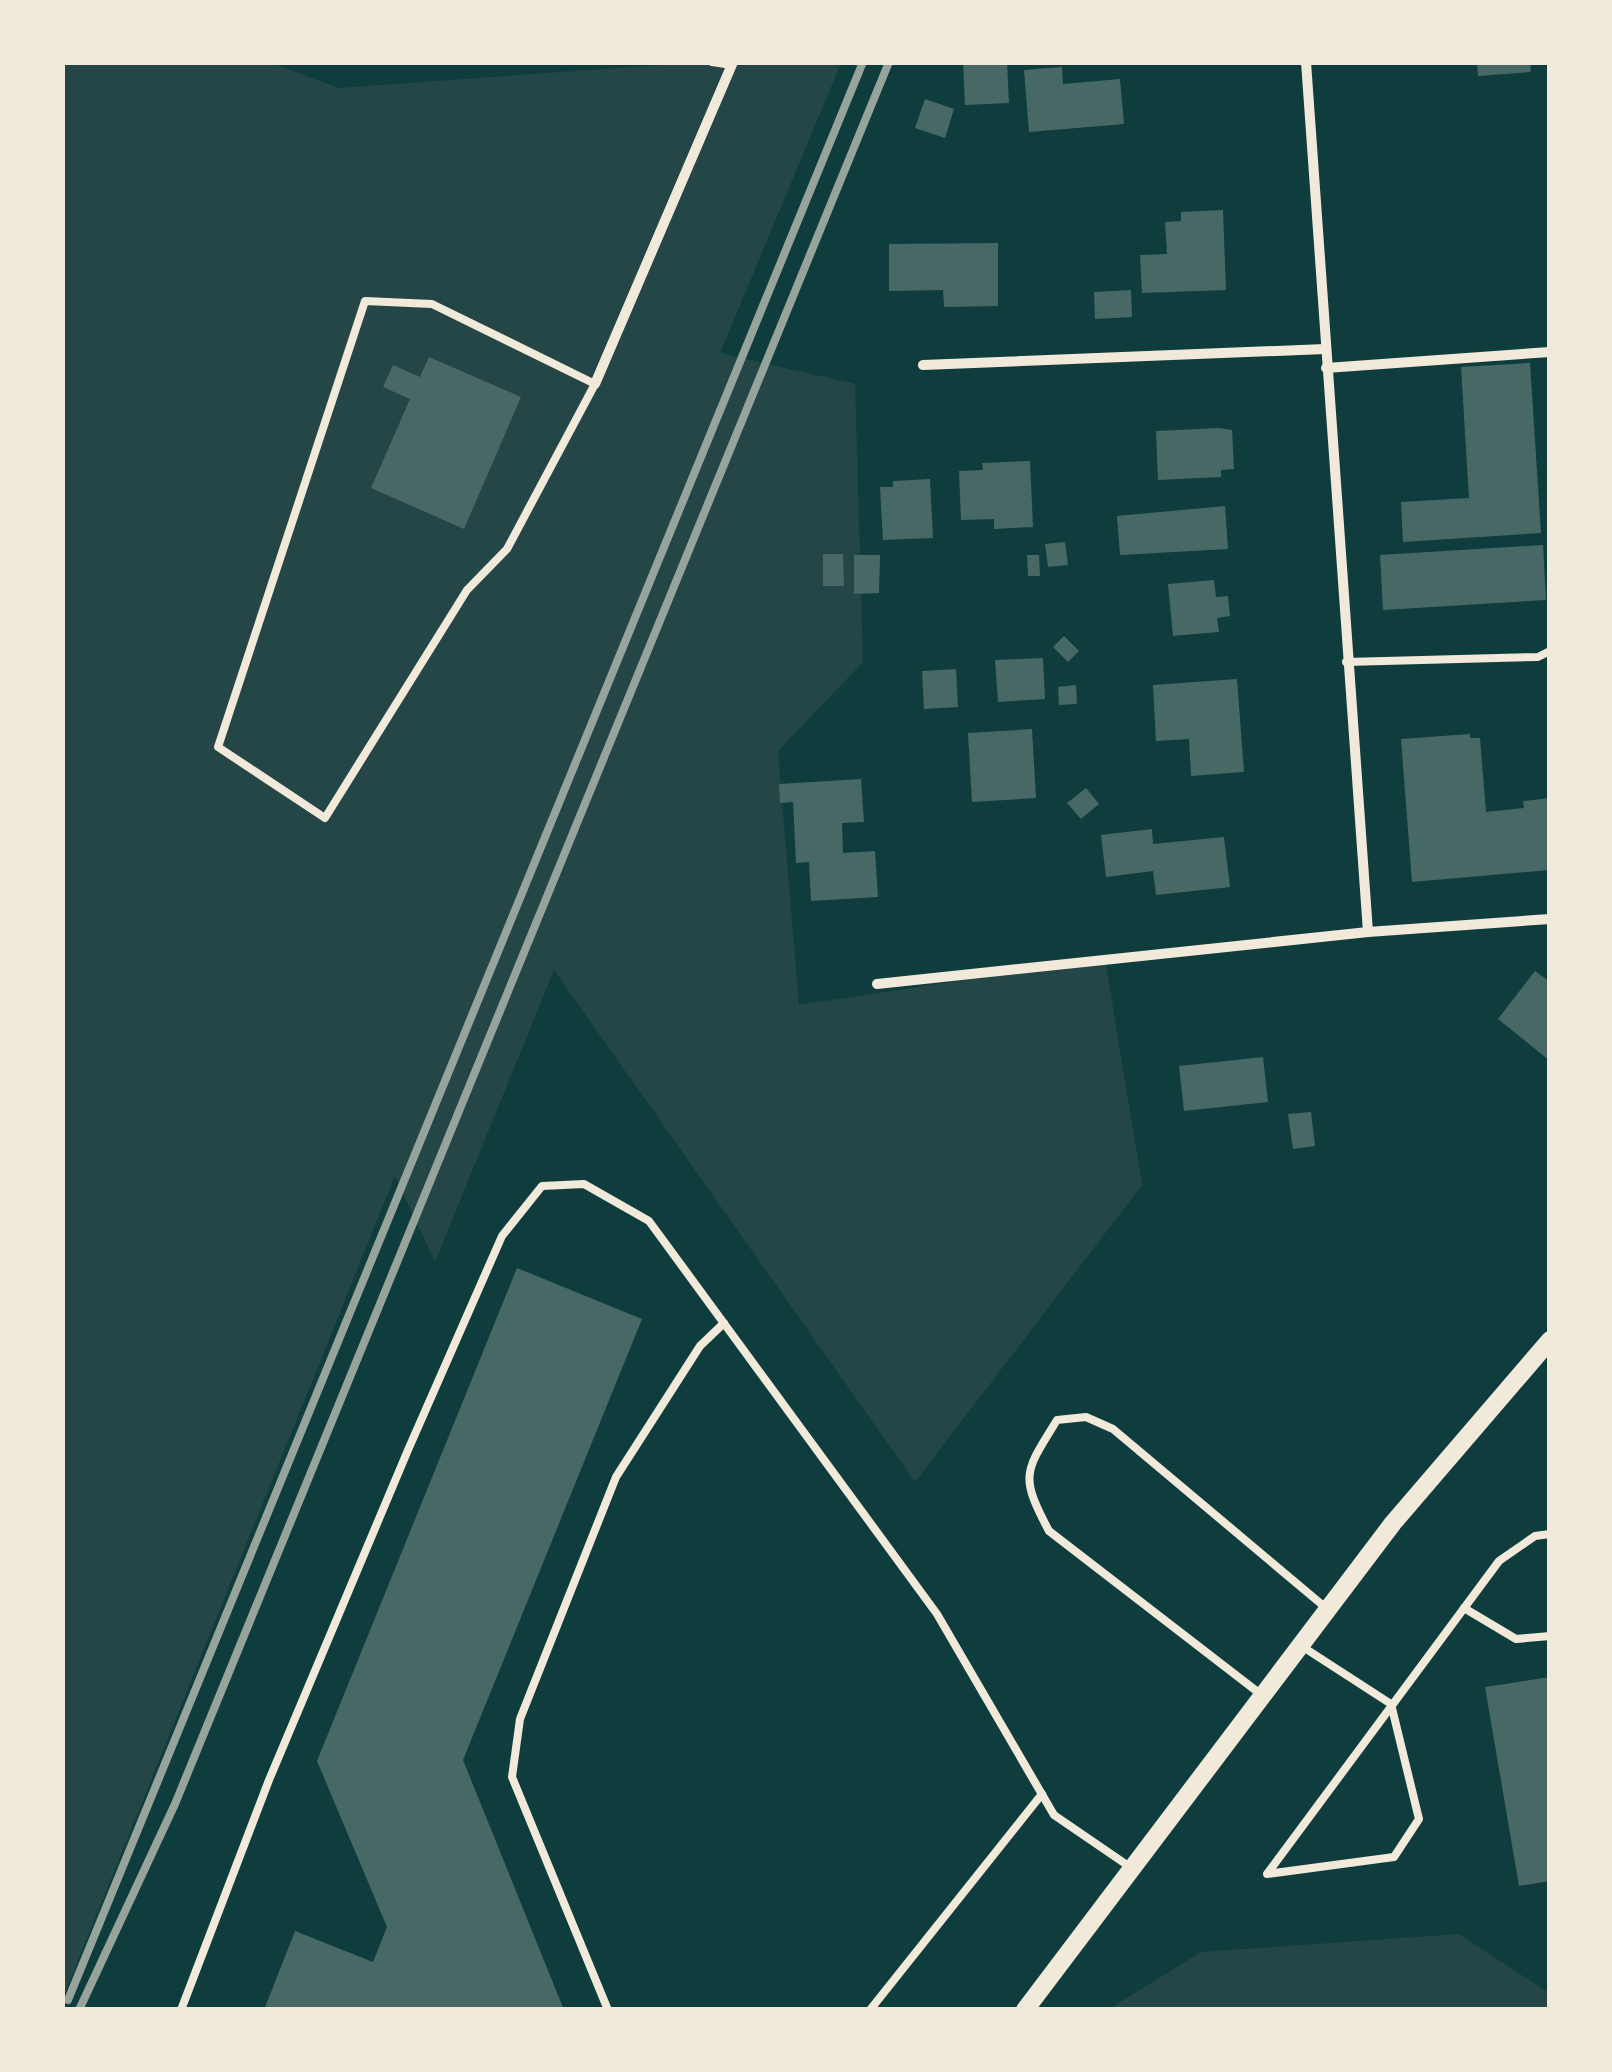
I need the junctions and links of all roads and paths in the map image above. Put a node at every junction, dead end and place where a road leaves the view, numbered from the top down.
1 (712, 62) edge
2 (1306, 62) edge
3 (733, 64) edge
4 (1325, 349) junction
5 (1550, 352) edge
6 (924, 366) dead end
7 (1326, 368) junction
8 (595, 384) junction
9 (1550, 650) edge
10 (1346, 662) junction
11 (1550, 919) edge
12 (1368, 932) junction
13 (876, 984) dead end
14 (724, 1323) junction
15 (1550, 1340) edge
16 (1550, 1534) edge
17 (1464, 1608) junction
18 (1328, 1610) junction
19 (1550, 1636) edge
20 (1301, 1646) junction
21 (1263, 1696) junction
22 (1390, 1704) junction
23 (1042, 1794) junction
24 (1132, 1869) junction
25 (181, 2010) edge
26 (608, 2010) edge
27 (870, 2010) edge
28 (1025, 2010) edge

1 - 3 lane
2 - 4 street
3 - 8 street
4 - 6 street
4 - 7 street
5 - 7 street
7 - 10 street
8 - 8 lane
9 - 10 lane
10 - 12 street
11 - 12 street
12 - 13 street
14 - 23 lane
14 - 25 lane
14 - 26 lane
15 - 18 street
16 - 17 lane
17 - 19 lane
17 - 22 lane
18 - 20 street
18 - 21 lane
20 - 21 street
20 - 22 lane
21 - 24 street
22 - 22 lane
23 - 24 lane
23 - 27 lane
24 - 28 street

